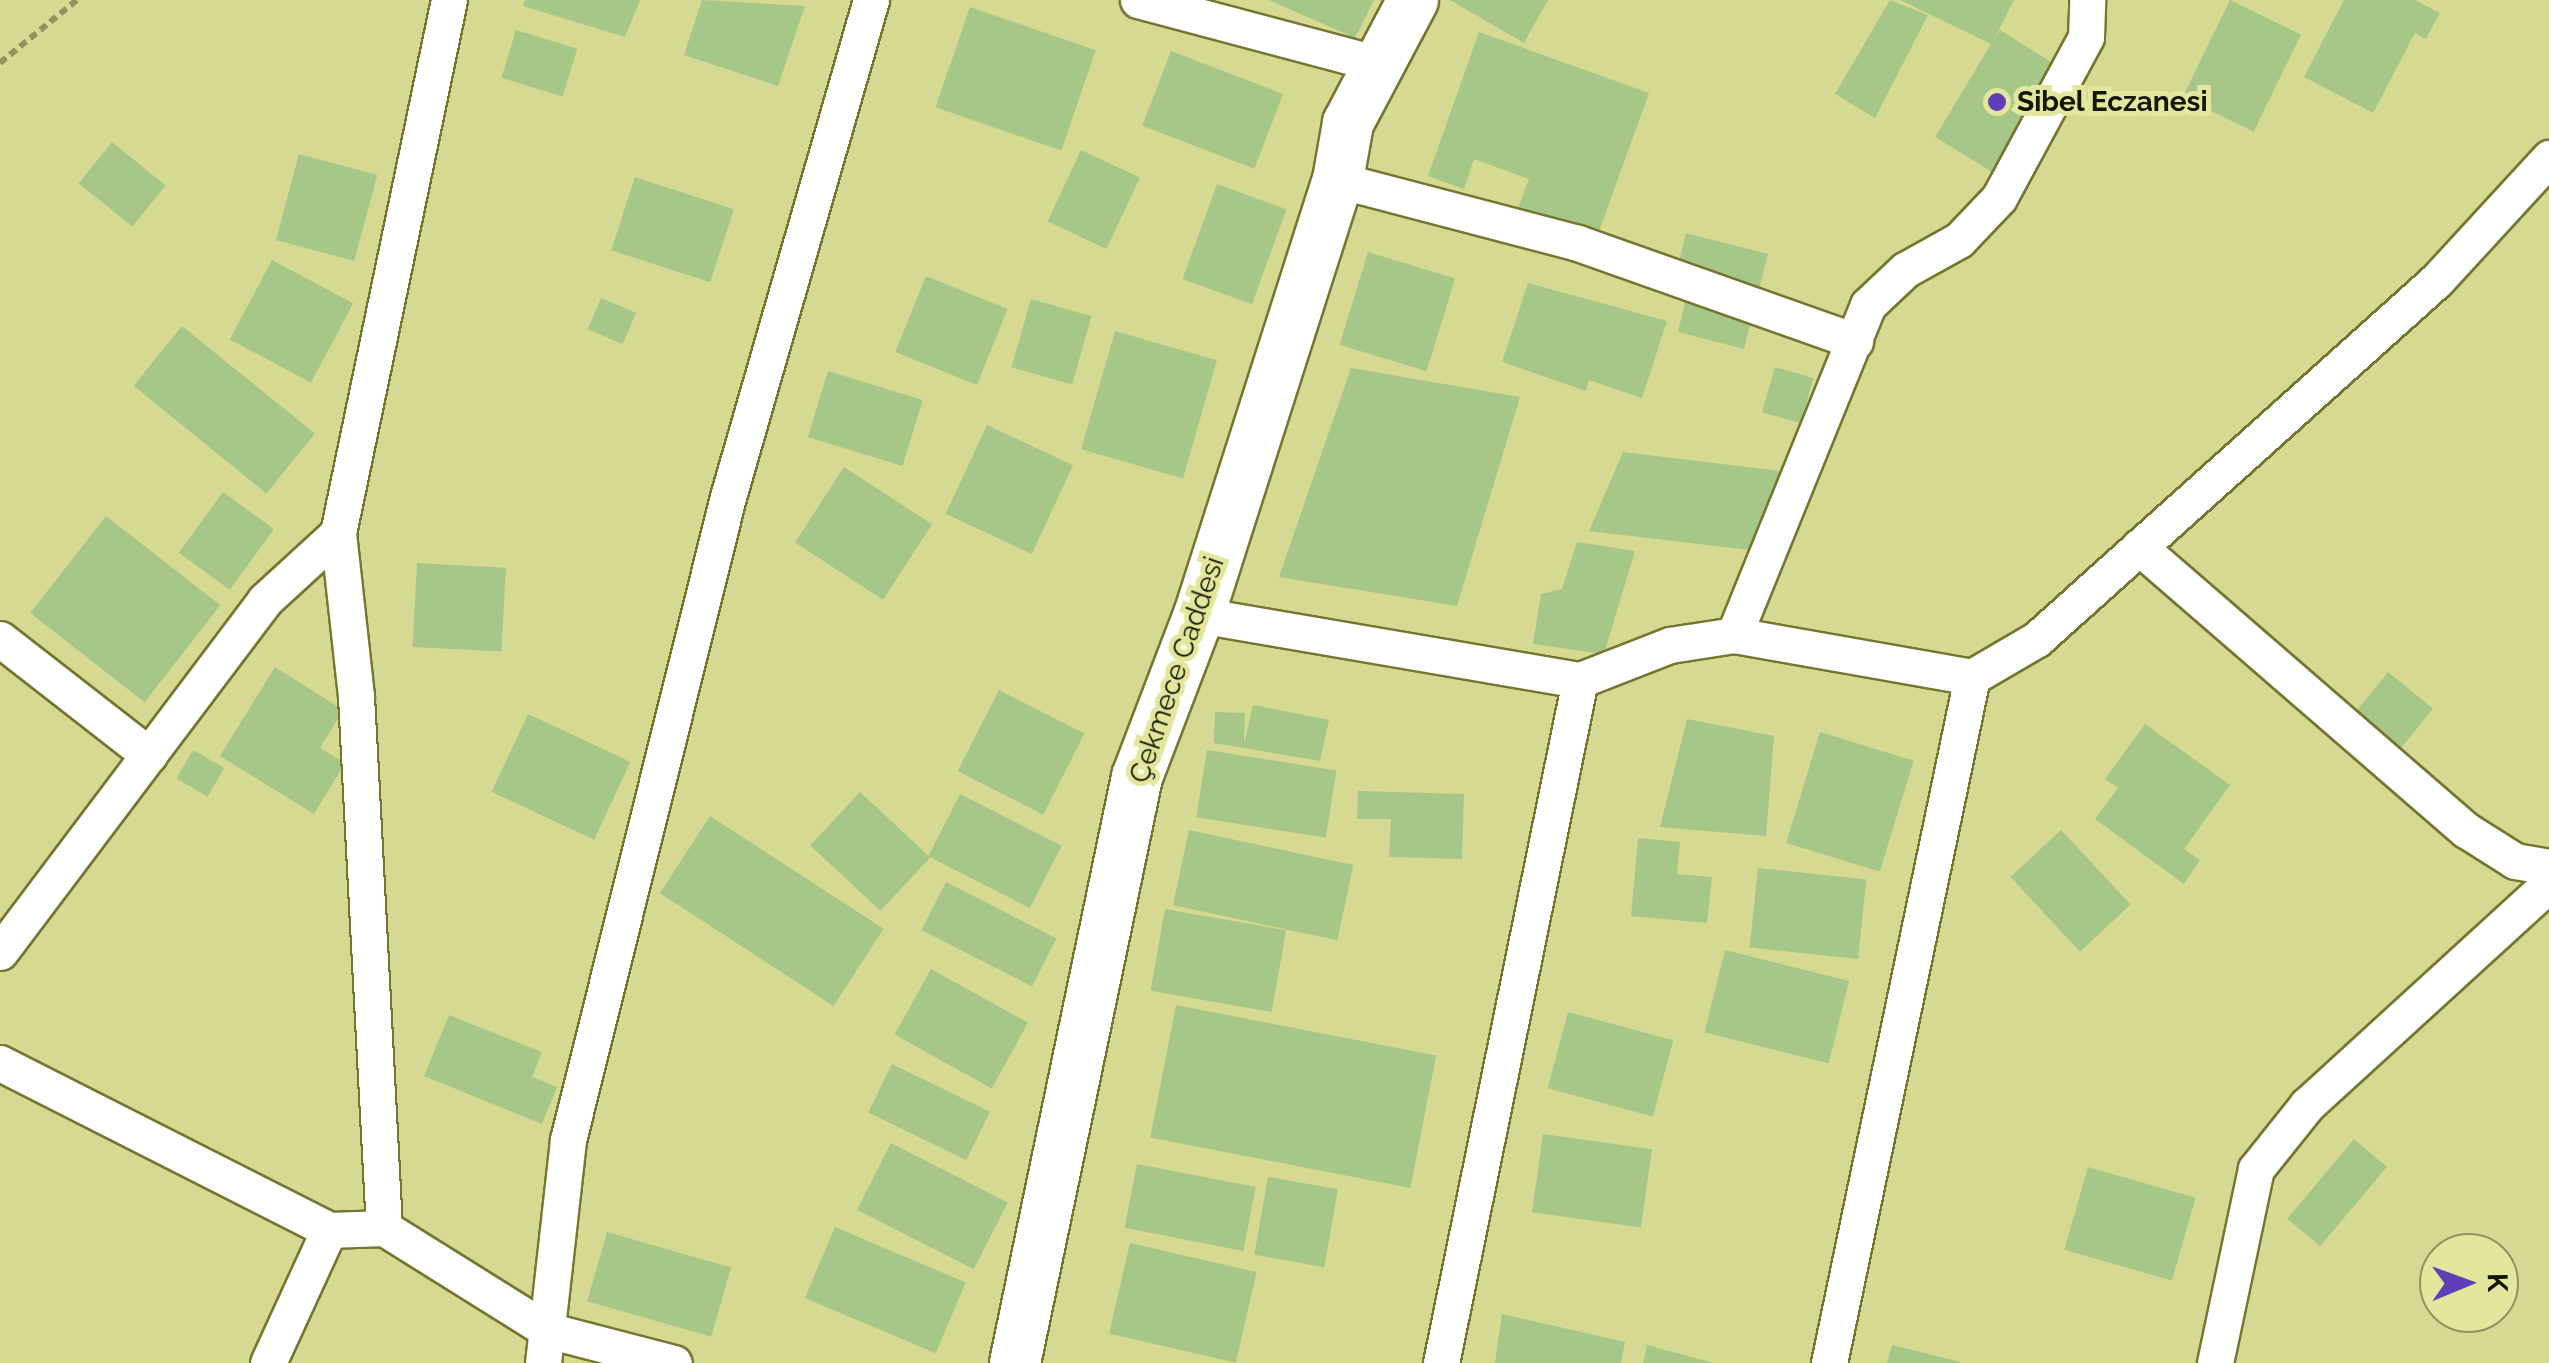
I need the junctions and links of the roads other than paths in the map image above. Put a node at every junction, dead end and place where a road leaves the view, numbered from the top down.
1 (449, 0) edge
2 (871, 0) edge
3 (1138, 0) edge
4 (1413, 0) edge
5 (2087, 0) edge
6 (1375, 63) junction
7 (2549, 158) edge
8 (1338, 180) junction
9 (1855, 340) junction
10 (338, 533) junction
11 (2139, 547) junction
12 (1199, 615) junction
13 (1734, 634) junction
14 (0, 638) edge
15 (1972, 677) junction
16 (1580, 680) junction
17 (150, 755) junction
18 (2549, 867) edge
19 (2549, 884) edge
20 (0, 952) edge
21 (0, 1063) edge
22 (384, 1228) junction
23 (329, 1230) junction
24 (545, 1347) edge
25 (268, 1363) edge
26 (674, 1363) edge
27 (1015, 1363) edge
28 (1441, 1363) edge
29 (1830, 1363) edge
30 (2214, 1363) edge

1 - 10 street
2 - 24 street
3 - 6 street
4 - 6 main road, Çekmece Caddesi
5 - 9 street
6 - 8 main road, Çekmece Caddesi
7 - 11 street
8 - 9 street
8 - 12 main road, Çekmece Caddesi
9 - 13 street
10 - 17 street
10 - 22 street
11 - 15 street
11 - 18 street
12 - 16 street
12 - 27 main road, Çekmece Caddesi
13 - 15 street
13 - 16 street
14 - 17 street
15 - 29 street
16 - 28 street
17 - 20 street
19 - 30 street
21 - 23 street
22 - 23 street
22 - 24 street
23 - 25 street
24 - 26 street

